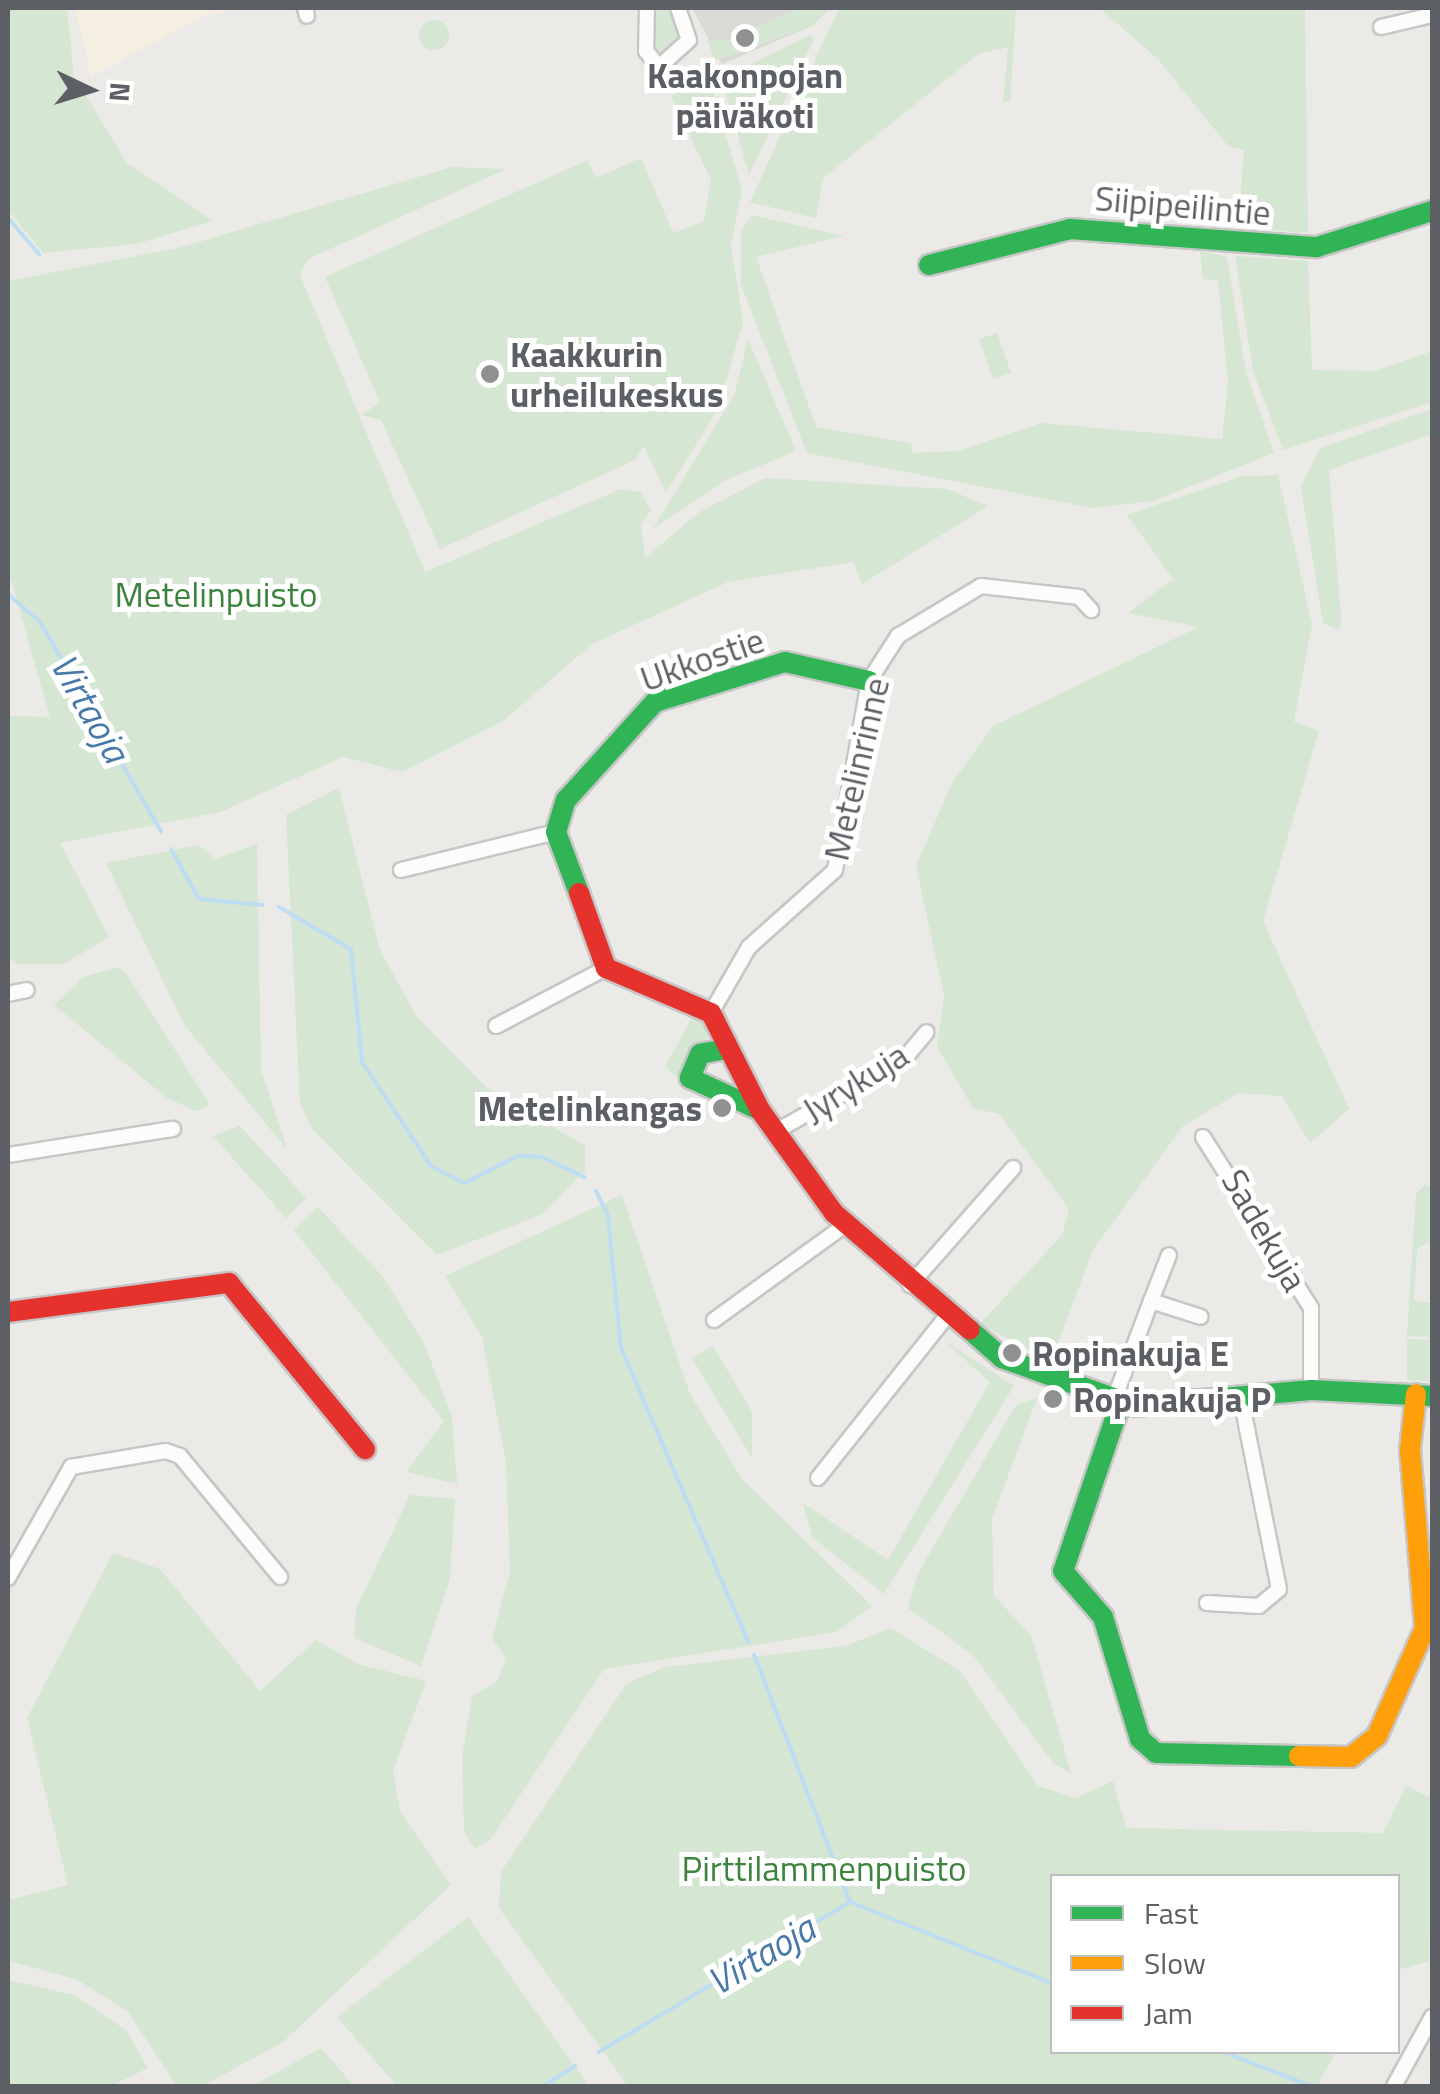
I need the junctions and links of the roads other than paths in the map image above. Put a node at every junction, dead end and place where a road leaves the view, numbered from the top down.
1 (647, 8) edge
2 (678, 8) edge
3 (1432, 15) edge
4 (1381, 27) dead end
5 (1432, 212) edge
6 (929, 265) dead end
7 (1091, 610) dead end
8 (869, 681) junction
9 (556, 832) junction
10 (402, 870) dead end
11 (606, 968) junction
12 (27, 990) dead end
13 (8, 994) edge
14 (711, 1013) junction
15 (496, 1026) dead end
16 (926, 1032) dead end
17 (727, 1049) junction
18 (760, 1110) junction
19 (780, 1129) junction
20 (173, 1130) dead end
21 (1203, 1137) dead end
22 (8, 1155) edge
23 (1013, 1168) dead end
24 (845, 1225) junction
25 (1169, 1255) dead end
26 (910, 1285) junction
27 (1151, 1302) junction
28 (8, 1312) edge
29 (946, 1317) junction
30 (1201, 1317) dead end
31 (714, 1320) dead end
32 (1311, 1390) junction
33 (1424, 1395) edge
34 (1241, 1398) junction
35 (1117, 1403) junction
36 (366, 1449) dead end
37 (818, 1478) dead end
38 (280, 1577) dead end
39 (8, 1578) edge
40 (1207, 1603) dead end
41 (1432, 2017) edge
42 (1394, 2086) edge

1 - 2 street
3 - 4 street
5 - 6 street, Siipipeilintie
7 - 8 street, Metelinrinne
8 - 9 street, Ukkostie
8 - 14 street, Metelinrinne
9 - 10 street
9 - 11 street
11 - 14 street
11 - 15 street
12 - 13 street
14 - 17 street
16 - 19 street, Jyrykuja
17 - 18 street
17 - 18 street
18 - 19 street
19 - 24 street
20 - 22 street
21 - 32 street, Sadekuja
23 - 26 street
24 - 26 street
24 - 31 street
25 - 27 street
26 - 29 street
27 - 30 street
27 - 35 street
28 - 36 street
29 - 35 street
29 - 37 street
32 - 33 street
32 - 34 street
33 - 35 street
34 - 35 street
34 - 40 street
38 - 39 street
41 - 42 street

